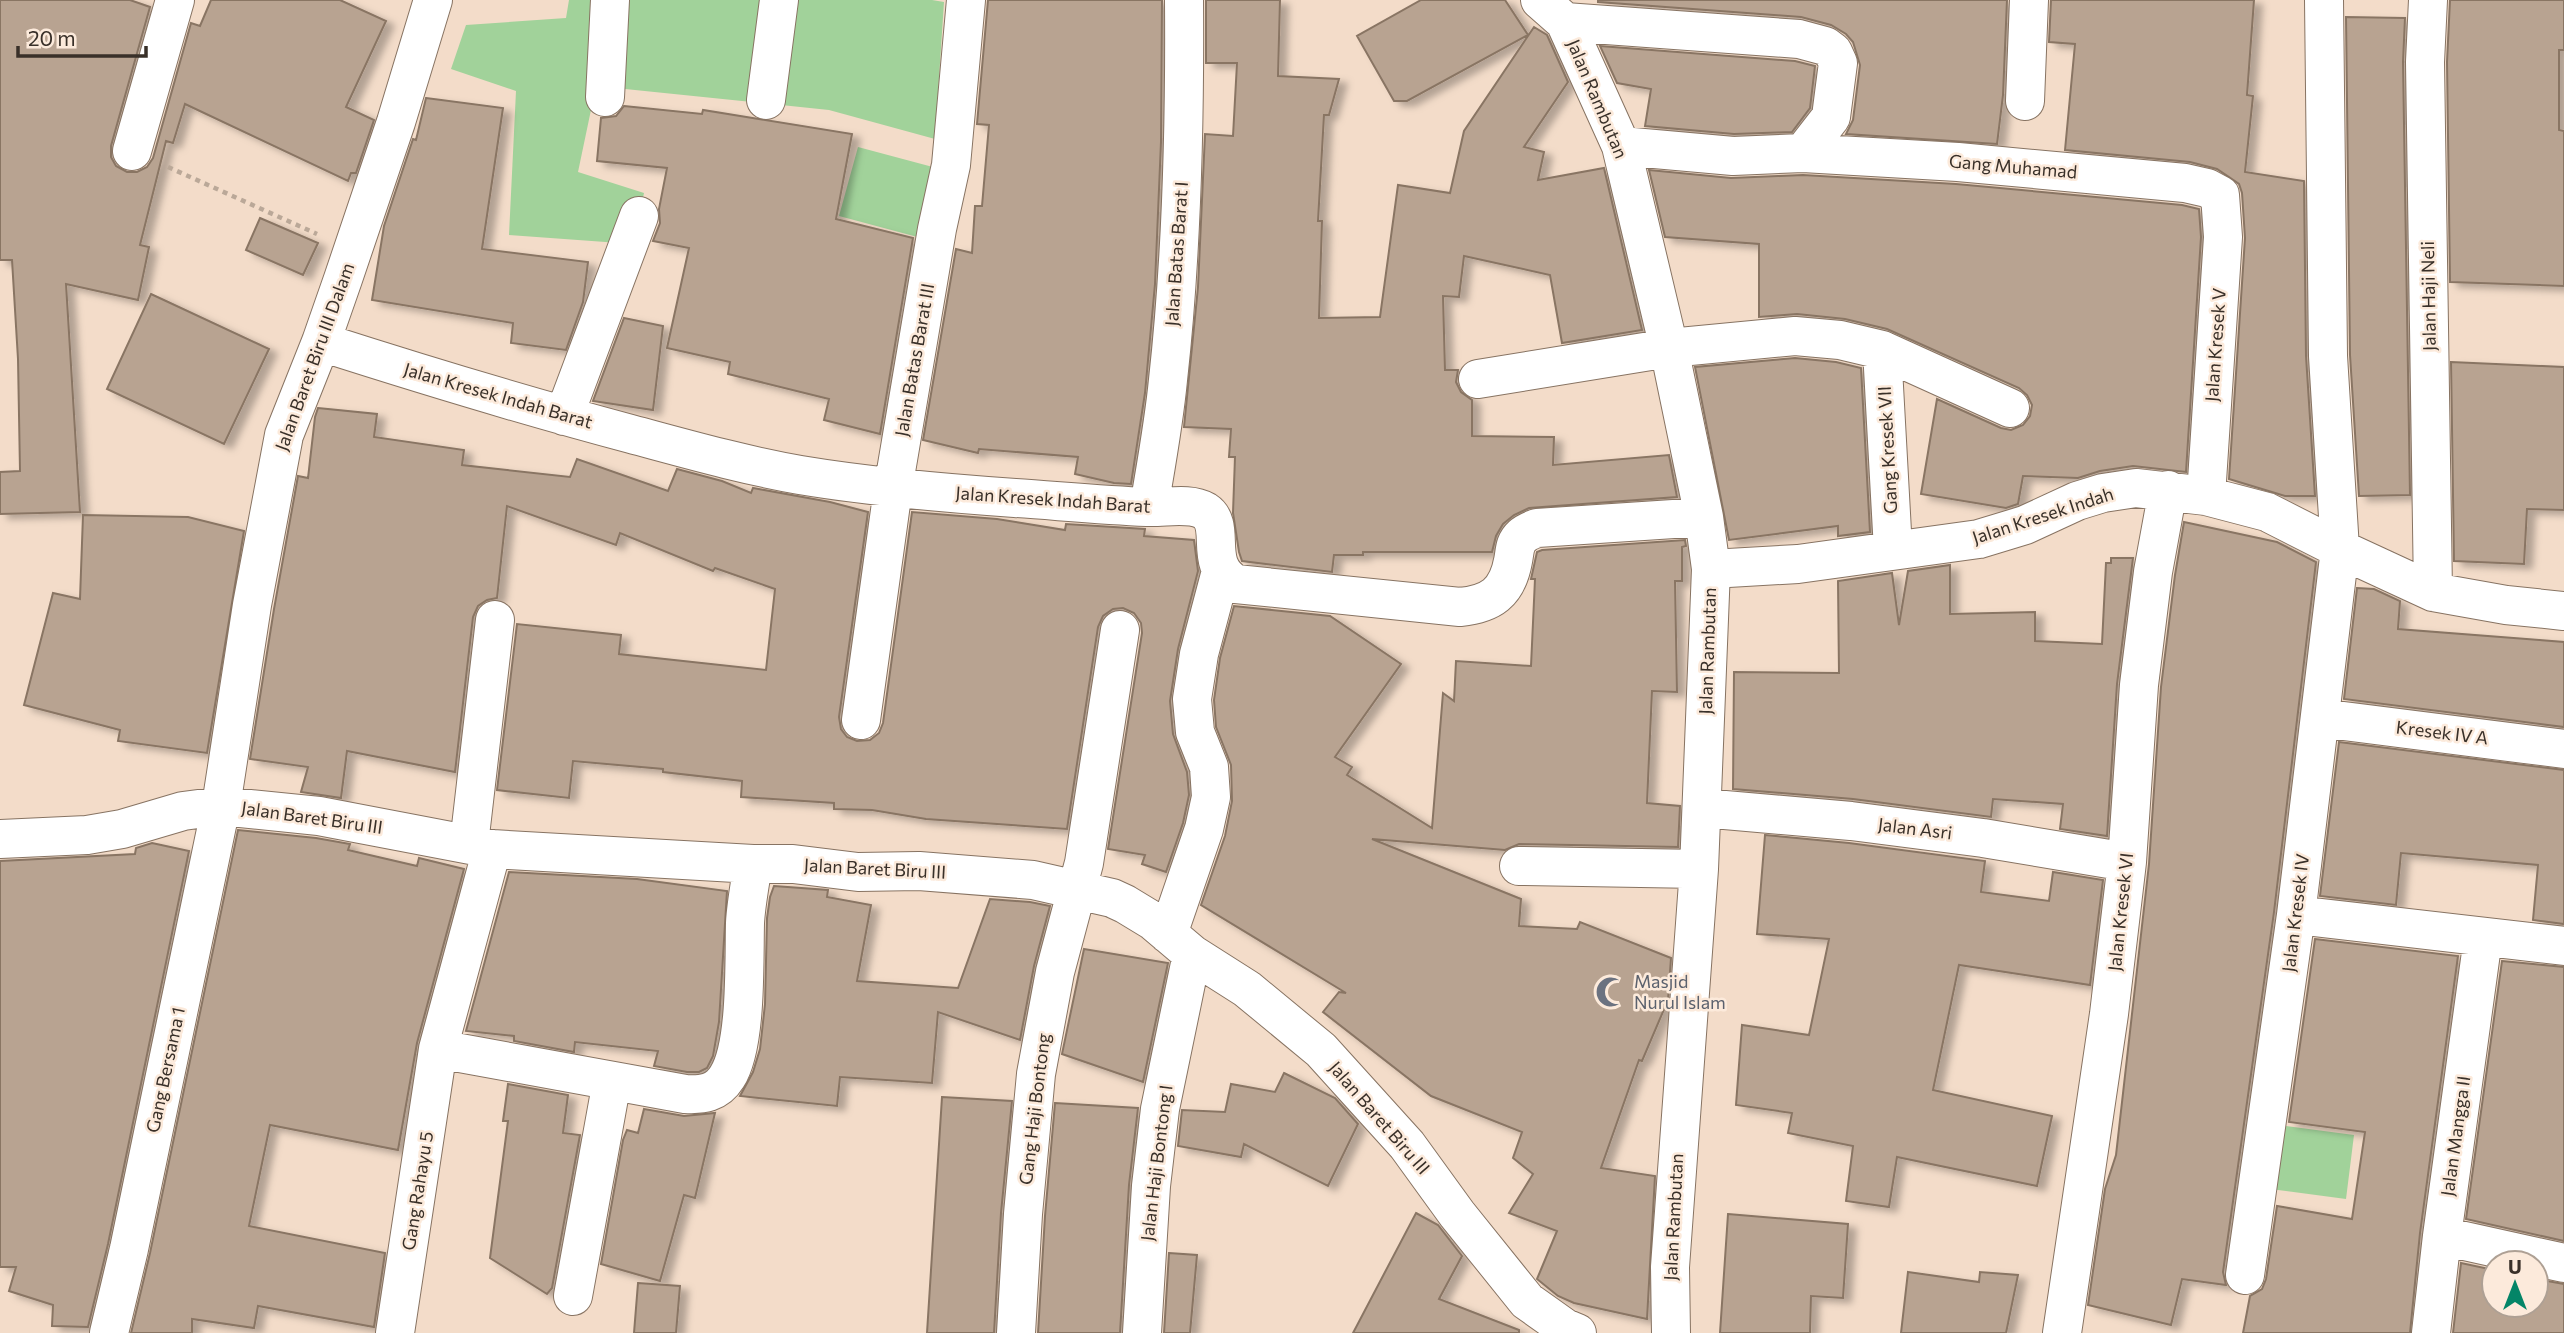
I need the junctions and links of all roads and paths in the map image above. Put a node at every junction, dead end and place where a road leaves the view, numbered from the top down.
1 (175, 0) edge
2 (433, 0) edge
3 (610, 0) edge
4 (779, 0) edge
5 (966, 0) edge
6 (1184, 0) edge
7 (2028, 0) edge
8 (2324, 0) edge
9 (2428, 0) edge
10 (1552, 11) edge
11 (605, 97) dead end
12 (766, 100) dead end
13 (2025, 100) dead end
14 (1621, 146) junction
15 (132, 151) joint
16 (1802, 153) junction
17 (2220, 195) joint
18 (639, 216) dead end
19 (353, 250) junction
20 (321, 342) junction
21 (1669, 348) junction
22 (1882, 350) junction
23 (1478, 379) dead end
24 (2010, 408) dead end
25 (564, 416) junction
26 (893, 489) junction
27 (2168, 490) junction
28 (2206, 496) junction
29 (1149, 507) junction
30 (1704, 517) junction
31 (1893, 550) junction
32 (2340, 550) junction
33 (1712, 569) junction
34 (1221, 571) junction
35 (2433, 592) junction
36 (2564, 611) edge
37 (495, 620) dead end
38 (1120, 630) dead end
39 (2320, 718) junction
40 (861, 720) dead end
41 (2564, 749) edge
42 (221, 806) junction
43 (1702, 808) junction
44 (0, 839) edge
45 (480, 846) junction
46 (2127, 862) junction
47 (753, 864) junction
48 (1519, 866) dead end
49 (1699, 869) junction
50 (1078, 890) junction
51 (2296, 915) junction
52 (2483, 939) junction
53 (1180, 944) junction
54 (2564, 946) edge
55 (438, 1049) junction
56 (612, 1081) junction
57 (2442, 1236) junction
58 (2564, 1263) edge
59 (2245, 1275) dead end
60 (573, 1296) dead end
61 (109, 1333) edge
62 (395, 1333) edge
63 (1016, 1333) edge
64 (1142, 1333) edge
65 (1577, 1333) edge
66 (1671, 1333) edge
67 (2062, 1333) edge
68 (2431, 1333) edge

1 - 15 street
2 - 19 street, Jalan Baret Biru III Dalam
3 - 11 street
4 - 12 street
5 - 26 street, Jalan Batas Barat III
6 - 29 street, Jalan Batas Barat I
7 - 13 street
8 - 32 street, Jalan Kresek IV
9 - 35 street, Jalan Haji Neli
10 - 14 street, Jalan Rambutan
10 - 16 street
14 - 16 street, Gang Muhamad
14 - 21 street, Jalan Rambutan
15 - 19 path
16 - 17 street, Gang Muhamad
17 - 28 street, Jalan Kresek V
18 - 25 street
19 - 20 street, Jalan Baret Biru III Dalam
20 - 25 street, Jalan Kresek Indah Barat
20 - 42 street, Jalan Baret Biru III Dalam
21 - 22 street
21 - 23 street
21 - 30 street, Jalan Rambutan
22 - 24 street
22 - 31 street, Gang Kresek VII
25 - 26 street, Jalan Kresek Indah Barat
26 - 29 street, Jalan Kresek Indah Barat
26 - 40 street, Jalan Batas Barat III
27 - 28 street, Jalan Kresek Indah
27 - 31 street, Jalan Kresek Indah
27 - 46 street, Jalan Kresek VI
28 - 32 street, Jalan Kresek Indah
29 - 34 street, Jalan Kresek Indah Barat
30 - 33 street, Jalan Rambutan
30 - 34 street
31 - 33 street, Jalan Kresek Indah
32 - 35 street, Jalan Kresek Indah
32 - 39 street, Jalan Kresek IV
33 - 43 street, Jalan Rambutan
34 - 53 street, Jalan Haji Bontong I
35 - 36 street, Jalan Kresek Indah
37 - 45 street, Gang Rahayu 5
38 - 50 street, Gang Haji Bontong
39 - 41 street, Kresek IV A
39 - 51 street, Jalan Kresek IV
42 - 44 street, Jalan Baret Biru III
42 - 45 street, Jalan Baret Biru III
42 - 61 street, Gang Bersama 1
43 - 46 street, Jalan Asri
43 - 49 street, Jalan Rambutan
45 - 47 street, Jalan Baret Biru III
45 - 55 street, Gang Rahayu 5
46 - 67 street, Jalan Kresek VI
47 - 50 street, Jalan Baret Biru III
47 - 56 street
48 - 49 street
49 - 66 street, Jalan Rambutan
50 - 53 street, Jalan Baret Biru III
50 - 63 street, Gang Haji Bontong
51 - 52 street
51 - 59 street, Jalan Kresek IV
52 - 54 street
52 - 57 street, Jalan Mangga II
53 - 64 street, Jalan Haji Bontong I
53 - 65 street, Jalan Baret Biru III
55 - 56 street
55 - 62 street, Gang Rahayu 5
56 - 60 street
57 - 58 street
57 - 68 street, Jalan Mangga II

